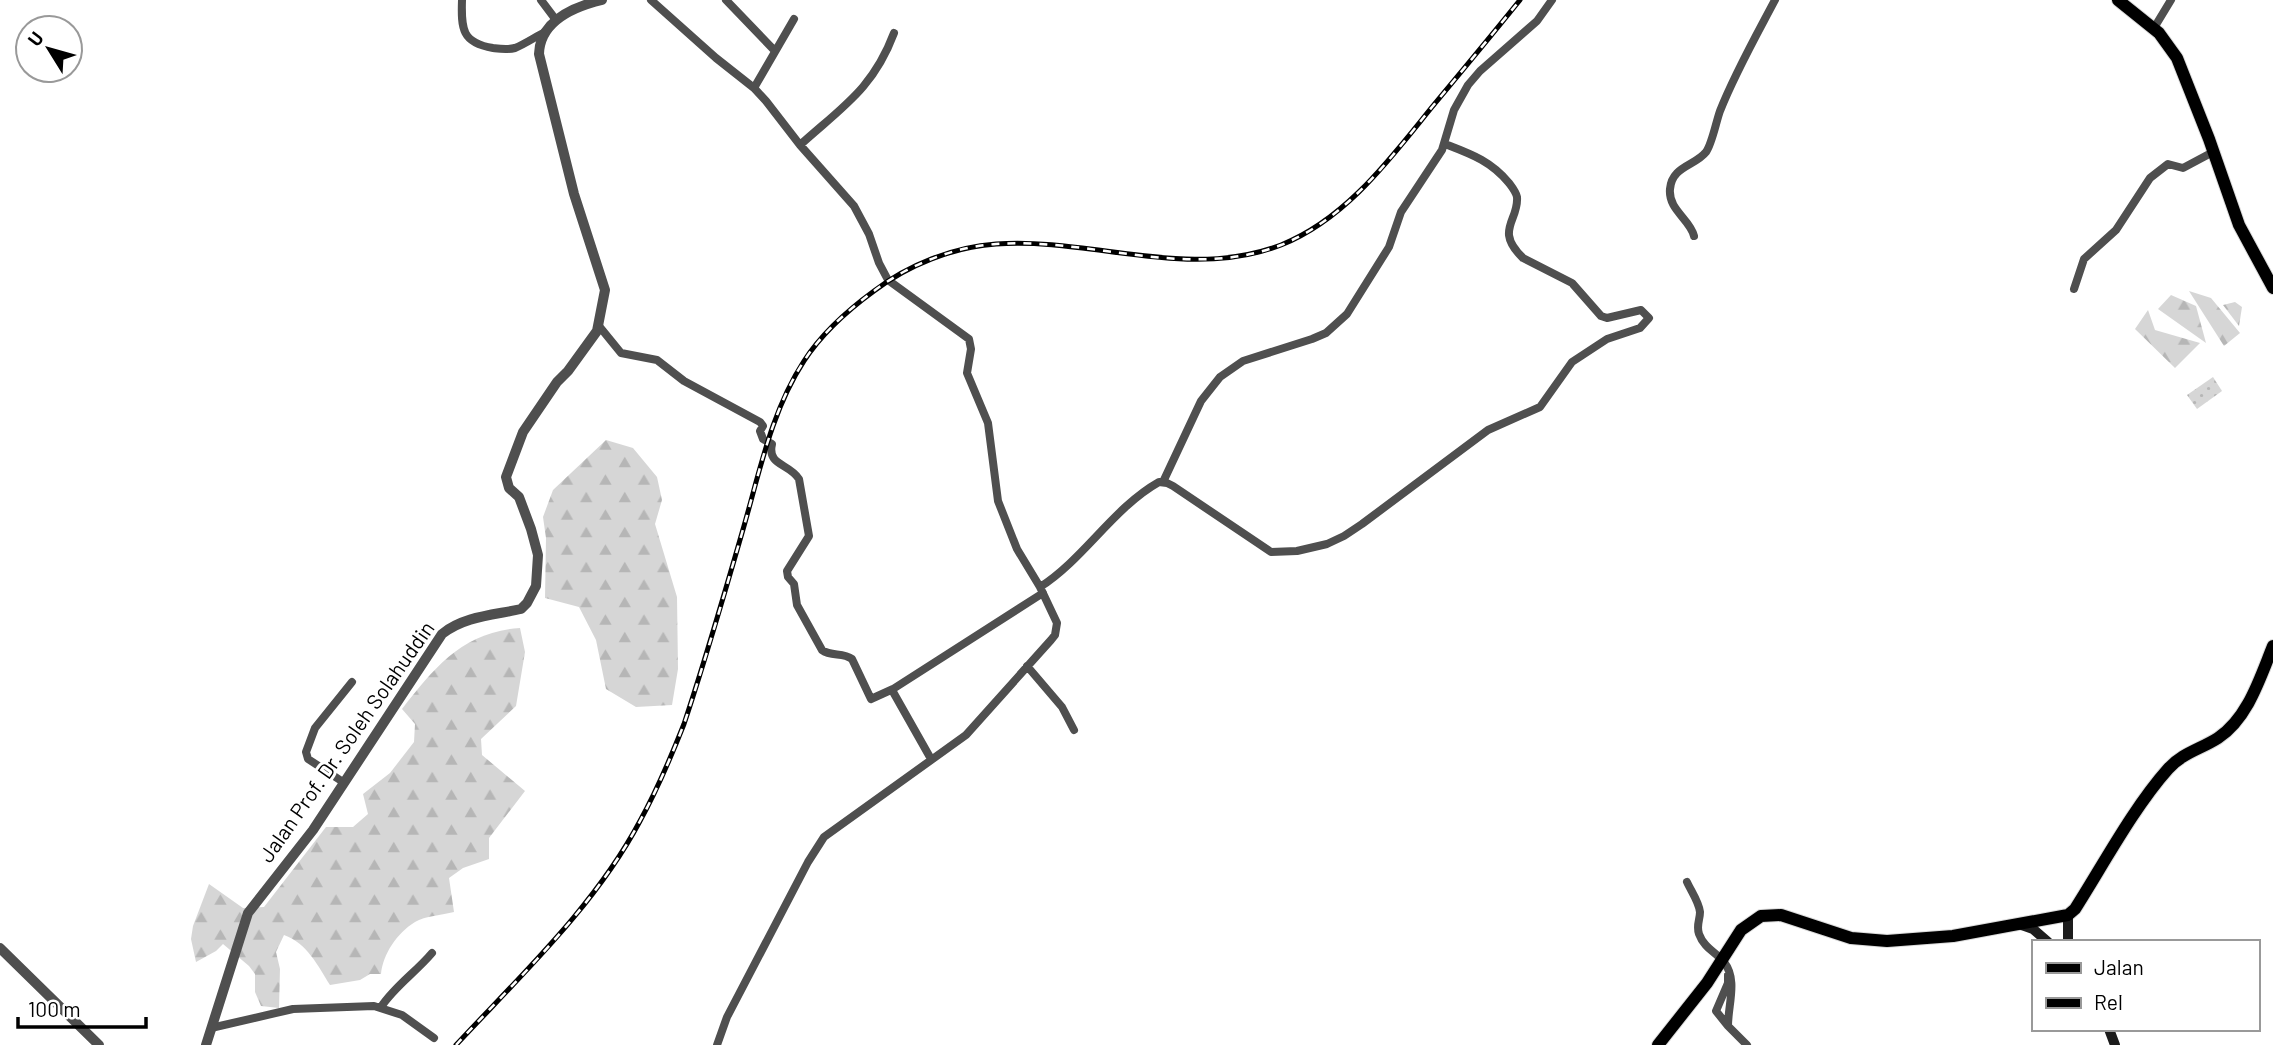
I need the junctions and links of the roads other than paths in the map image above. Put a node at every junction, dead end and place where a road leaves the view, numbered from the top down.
1 (462, 0) edge
2 (541, 0) edge
3 (601, 0) edge
4 (651, 0) edge
5 (726, 0) edge
6 (1552, 0) edge
7 (1775, 0) edge
8 (2118, 0) edge
9 (2171, 0) edge
10 (794, 19) dead end
11 (556, 20) junction
12 (2154, 28) junction
13 (544, 32) junction
14 (894, 33) dead end
15 (774, 50) junction
16 (754, 88) junction
17 (1445, 144) junction
18 (800, 145) junction
19 (2213, 152) junction
20 (1694, 236) dead end
21 (2273, 288) edge
22 (2074, 289) dead end
23 (599, 326) junction
24 (1163, 482) junction
25 (1041, 590) junction
26 (2273, 646) edge
27 (1027, 666) junction
28 (352, 681) dead end
29 (892, 690) junction
30 (1074, 730) dead end
31 (931, 759) junction
32 (343, 782) junction
33 (1687, 882) dead end
34 (2068, 915) junction
35 (2020, 924) junction
36 (2046, 940) edge
37 (2068, 940) edge
38 (0, 948) edge
39 (432, 953) dead end
40 (1725, 965) junction
41 (381, 1007) junction
42 (211, 1028) junction
43 (434, 1038) dead end
44 (99, 1045) edge
45 (206, 1045) edge
46 (717, 1045) edge
47 (1658, 1045) edge
48 (1747, 1045) edge

1 - 13 street
2 - 11 street
3 - 11 street
4 - 16 street
5 - 15 street
6 - 17 street
7 - 20 street
8 - 12 main road
9 - 12 street
10 - 15 street
11 - 13 street
12 - 19 main road
13 - 23 street, Jalan Prof. Dr. Soleh Solahuddin
14 - 18 street
15 - 16 street
16 - 18 street
17 - 24 street
17 - 24 street
18 - 25 street
19 - 21 main road
19 - 22 street
23 - 29 street
23 - 32 street, Jalan Prof. Dr. Soleh Solahuddin
24 - 25 street
25 - 27 street
25 - 29 street
26 - 34 main road
27 - 30 street
27 - 31 street
28 - 32 street
29 - 31 street
31 - 46 street
32 - 42 street, Jalan Prof. Dr. Soleh Solahuddin
33 - 40 street
34 - 35 main road
34 - 37 main road
35 - 36 main road
35 - 40 main road
38 - 44 street
39 - 41 street
40 - 47 main road
40 - 48 street
41 - 42 street
41 - 43 street
42 - 45 street, Jalan Prof. Dr. Soleh Solahuddin

